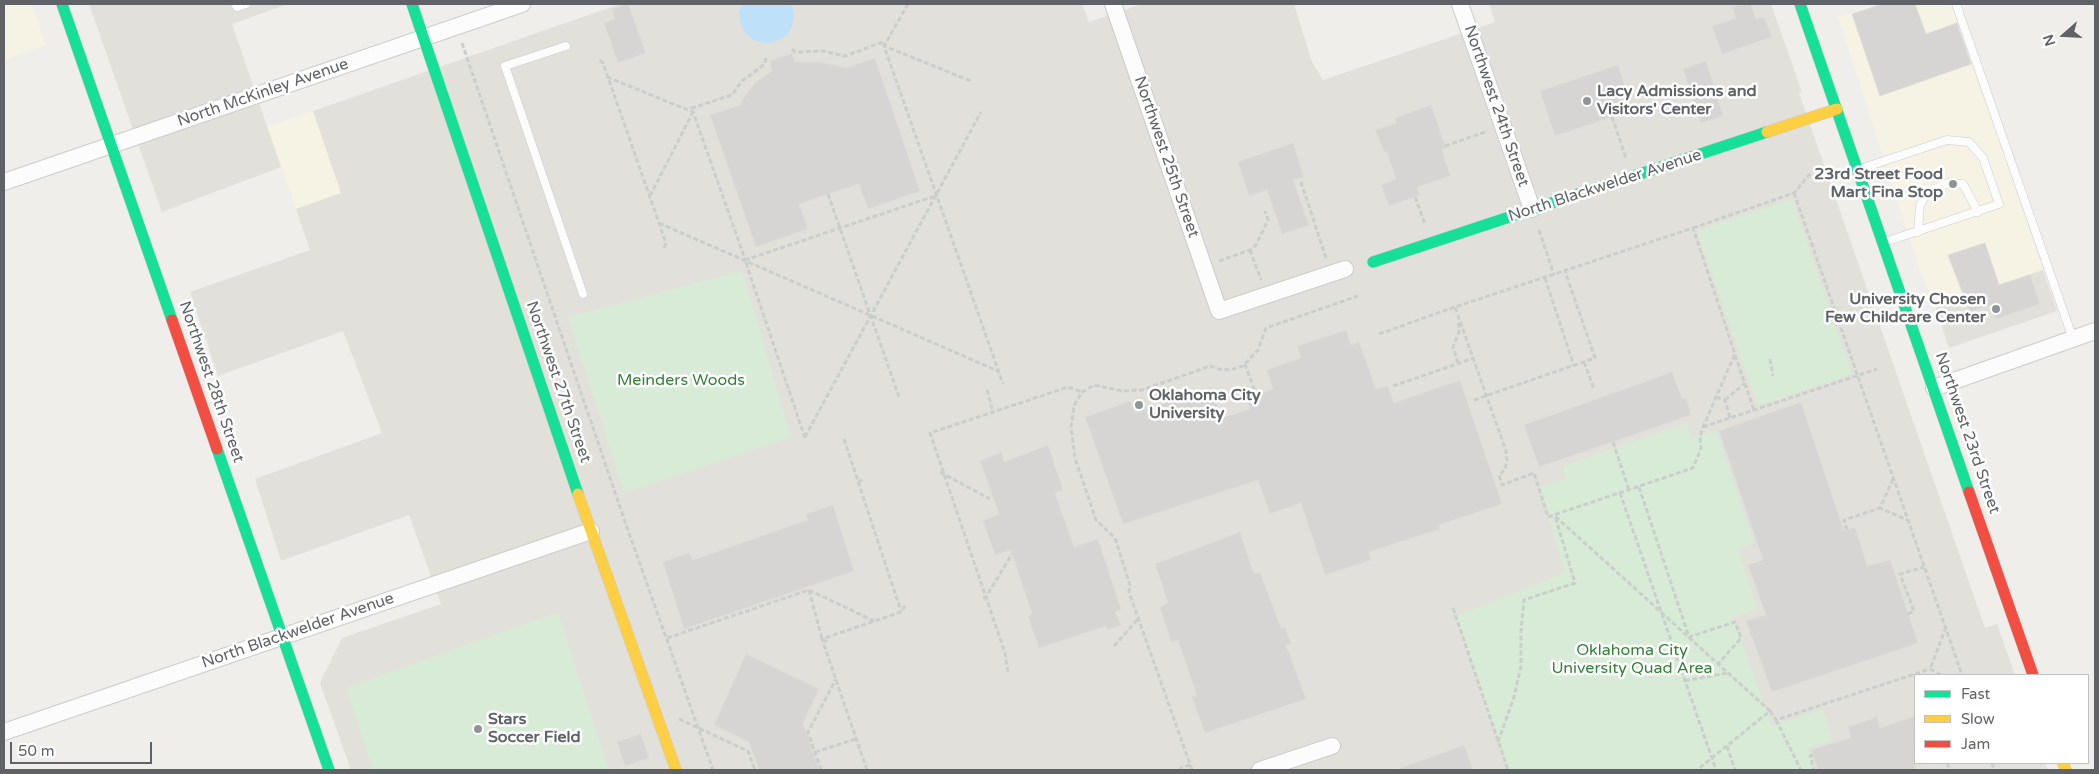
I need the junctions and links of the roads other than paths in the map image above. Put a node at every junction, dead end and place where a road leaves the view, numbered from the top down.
1 (62, 4) edge
2 (236, 4) edge
3 (246, 4) edge
4 (412, 4) edge
5 (522, 4) edge
6 (1113, 4) edge
7 (1460, 4) edge
8 (1800, 4) edge
9 (1956, 4) edge
10 (424, 38) junction
11 (566, 46) dead end
12 (1837, 109) junction
13 (112, 145) junction
14 (1858, 169) junction
15 (4, 182) edge
16 (1532, 209) junction
17 (1978, 212) junction
18 (1918, 232) junction
19 (1883, 243) junction
20 (1373, 262) dead end
21 (1338, 271) road end
22 (583, 294) dead end
23 (2095, 331) edge
24 (2073, 339) junction
25 (1934, 388) junction
26 (591, 531) junction
27 (282, 636) junction
28 (2033, 674) edge
29 (4, 732) edge
30 (1332, 746) dead end
31 (329, 770) edge
32 (676, 770) edge
33 (1260, 770) edge

1 - 13 street, Northwest 28th Street
2 - 3 lane
4 - 10 street, Northwest 27th Street
5 - 10 street, North McKinley Avenue
6 - 21 street, Northwest 25th Street
7 - 16 street, Northwest 24th Street
8 - 12 street, Northwest 23rd Street
9 - 24 lane
10 - 13 street, North McKinley Avenue
10 - 26 street, Northwest 27th Street
11 - 22 lane
12 - 14 street, Northwest 23rd Street
12 - 16 street, North Blackwelder Avenue
13 - 15 street, North McKinley Avenue
13 - 27 street, Northwest 28th Street
14 - 17 lane
14 - 19 street, Northwest 23rd Street
16 - 20 street, North Blackwelder Avenue
17 - 18 lane
17 - 18 lane
18 - 19 lane
19 - 25 street, Northwest 23rd Street
23 - 24 street
24 - 25 street
25 - 28 street, Northwest 23rd Street
26 - 27 street, North Blackwelder Avenue
26 - 32 street, Northwest 27th Street
27 - 29 street, North Blackwelder Avenue
27 - 31 street, Northwest 28th Street
30 - 33 street

